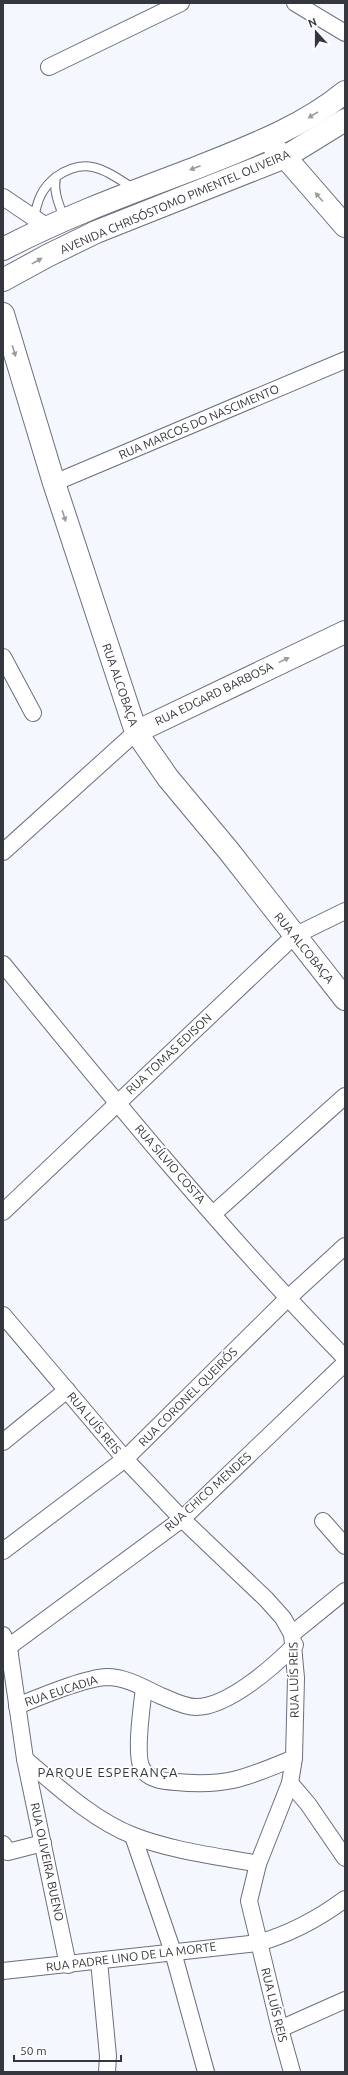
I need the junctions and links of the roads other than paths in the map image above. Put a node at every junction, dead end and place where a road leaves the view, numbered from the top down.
1 (181, 3) edge
2 (295, 3) edge
3 (345, 33) edge
4 (49, 67) dead end
5 (345, 92) edge
6 (345, 120) edge
7 (255, 145) junction
8 (285, 157) junction
9 (56, 177) junction
10 (137, 191) junction
11 (3, 196) edge
12 (44, 224) junction
13 (345, 226) edge
14 (3, 248) edge
15 (3, 263) edge
16 (3, 280) edge
17 (3, 314) edge
18 (345, 360) edge
19 (54, 483) junction
20 (345, 632) edge
21 (3, 657) edge
22 (33, 713) dead end
23 (136, 732) junction
24 (3, 852) edge
25 (345, 911) edge
26 (294, 936) junction
27 (3, 964) edge
28 (345, 999) edge
29 (345, 1096) edge
30 (117, 1103) junction
31 (3, 1212) edge
32 (213, 1214) junction
33 (345, 1246) edge
34 (287, 1299) junction
35 (3, 1315) edge
36 (345, 1358) edge
37 (345, 1363) edge
38 (67, 1390) junction
39 (3, 1442) edge
40 (125, 1459) junction
41 (182, 1519) junction
42 (323, 1521) dead end
43 (345, 1546) edge
44 (3, 1551) edge
45 (345, 1591) edge
46 (294, 1640) junction
47 (5, 1645) edge
48 (144, 1688) junction
49 (17, 1706) junction
50 (294, 1758) junction
51 (25, 1759) junction
52 (290, 1783) junction
53 (133, 1836) junction
54 (43, 1843) junction
55 (3, 1844) edge
56 (345, 1858) edge
57 (258, 1864) junction
58 (345, 1899) edge
59 (258, 1943) junction
60 (173, 1952) junction
61 (99, 1961) junction
62 (68, 1965) junction
63 (3, 1971) edge
64 (345, 2000) edge
65 (280, 2029) junction
66 (107, 2064) edge
67 (99, 2072) edge
68 (206, 2072) edge
69 (292, 2072) edge

1 - 4 street
2 - 3 street
5 -> 7 main road, AVENIDA CHRISÓSTOMO PIMENTEL OLIVEIRA
6 - 8 main road, AVENIDA CHRISÓSTOMO PIMENTEL OLIVEIRA
7 - 8 main road
7 -> 10 main road, AVENIDA CHRISÓSTOMO PIMENTEL OLIVEIRA
13 -> 8 main road
16 -> 8 main road, AVENIDA CHRISÓSTOMO PIMENTEL OLIVEIRA
9 - 10 lane
9 - 12 lane
9 - 12 lane
10 - 12 main road, AVENIDA CHRISÓSTOMO PIMENTEL OLIVEIRA
11 - 12 street
12 - 14 main road, AVENIDA CHRISÓSTOMO PIMENTEL OLIVEIRA
12 - 15 main road
17 -> 19 main road, RUA ALCOBAÇA
18 - 19 street, RUA MARCOS DO NASCIMENTO
19 -> 23 main road, RUA ALCOBAÇA
23 -> 20 main road, RUA EDGARD BARBOSA
21 - 22 street
23 - 24 street, RUA EDGARD BARBOSA
23 - 26 main road, RUA ALCOBAÇA
25 - 26 street, RUA TOMAS EDISON
26 - 28 main road, RUA ALCOBAÇA
26 - 30 street, RUA TOMAS EDISON
27 - 30 street, RUA SÍLVIO COSTA
29 - 32 street
30 - 31 street, RUA TOMAS EDISON
30 - 32 street, RUA SÍLVIO COSTA
32 - 34 street, RUA SÍLVIO COSTA
33 - 34 street, RUA CORONEL QUEIRÓS
34 - 36 street, RUA SÍLVIO COSTA
34 - 40 street, RUA CORONEL QUEIRÓS
35 - 38 street, RUA LUÍS REIS
37 - 41 street, RUA CHICO MENDES
38 - 39 street
38 - 40 street, RUA LUÍS REIS
40 - 41 street, RUA LUÍS REIS
40 - 44 street, RUA CORONEL QUEIRÓS
41 - 46 street, RUA LUÍS REIS
41 - 47 street, RUA CHICO MENDES
42 - 43 street
45 - 46 street, RUA EUCADIA
46 - 48 street, RUA EUCADIA
46 - 50 street, RUA LUÍS REIS
47 - 49 street, RUA OLIVEIRA BUENO
48 - 49 street, RUA EUCADIA
48 - 50 street
49 - 51 street, RUA OLIVEIRA BUENO
50 - 52 street, RUA LUÍS REIS
51 - 53 street
51 - 54 street, RUA OLIVEIRA BUENO
52 - 56 street
52 - 57 street, RUA LUÍS REIS
53 - 57 street
53 - 60 street
54 - 55 street
54 - 62 street, RUA OLIVEIRA BUENO
57 - 59 street, RUA LUÍS REIS
58 - 59 street, RUA PADRE LINO DE LA MORTE
59 - 60 street, RUA PADRE LINO DE LA MORTE
59 - 65 street, RUA LUÍS REIS
60 - 61 street, RUA PADRE LINO DE LA MORTE
60 - 68 street
61 - 62 street, RUA PADRE LINO DE LA MORTE
61 - 66 street
62 - 63 street, RUA PADRE LINO DE LA MORTE
64 - 65 street
65 - 69 street, RUA LUÍS REIS
66 - 67 street

